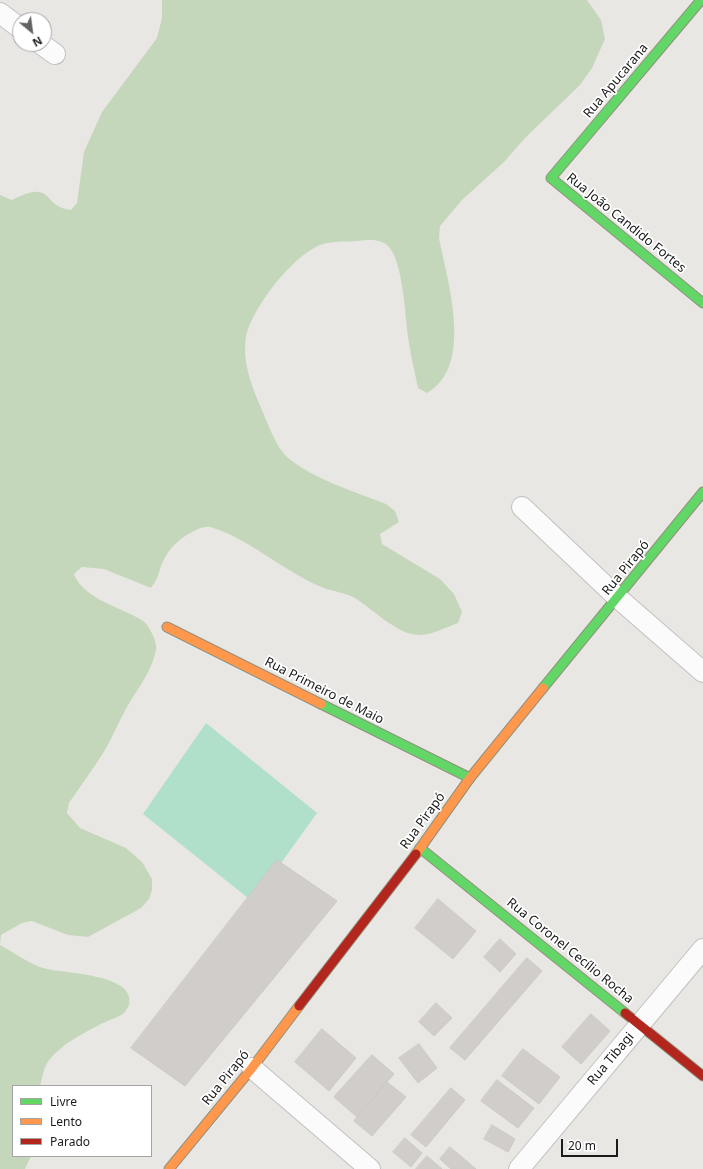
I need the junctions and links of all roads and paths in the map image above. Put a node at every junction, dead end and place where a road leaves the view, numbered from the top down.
1 (701, 0) edge
2 (0, 13) edge
3 (12, 22) edge
4 (552, 178) joint
5 (703, 303) edge
6 (703, 492) edge
7 (522, 508) dead end
8 (618, 598) junction
9 (167, 627) dead end
10 (703, 672) edge
11 (470, 778) junction
12 (420, 848) junction
13 (703, 949) edge
14 (640, 1024) junction
15 (252, 1068) junction
16 (703, 1076) edge
17 (169, 1169) edge
18 (370, 1169) edge
19 (519, 1169) edge

1 - 4 street, Rua Apucarana
2 - 3 street
4 - 5 street, Rua João Candido Fortes
6 - 8 street, Rua Pirapó
7 - 8 street
8 - 10 street
8 - 11 street, Rua Pirapó
9 - 11 street, Rua Primeiro de Maio
11 - 12 street, Rua Pirapó
12 - 14 street, Rua Coronel Cecílio Rocha
12 - 15 street, Rua Pirapó
13 - 14 street, Rua Tibagi
14 - 16 street, Rua Coronel Cecílio Rocha
14 - 19 street, Rua Tibagi
15 - 17 street, Rua Pirapó
15 - 18 street

